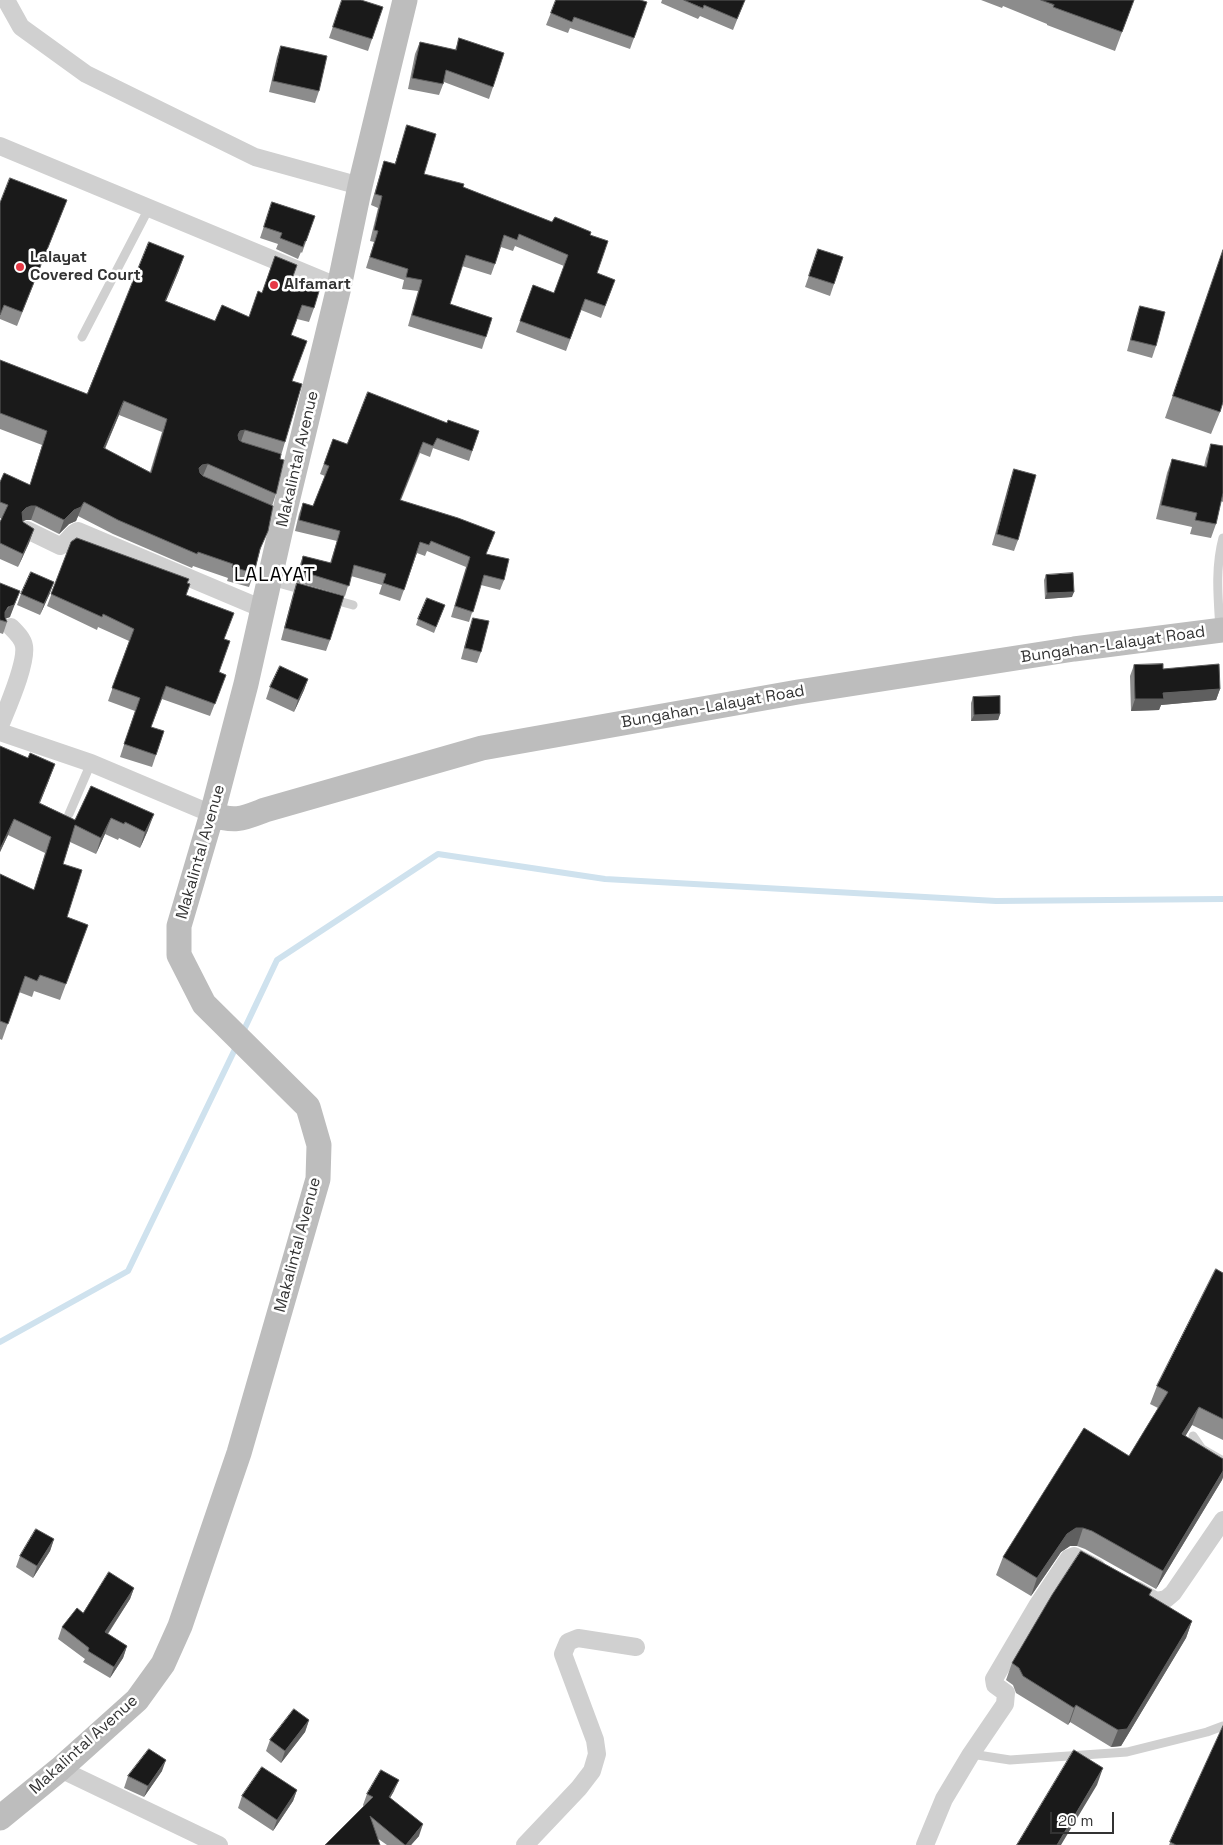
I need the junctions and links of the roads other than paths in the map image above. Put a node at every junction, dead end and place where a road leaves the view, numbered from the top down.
1 (6, 0) edge
2 (405, 0) edge
3 (0, 146) edge
4 (360, 186) junction
5 (149, 208) junction
6 (339, 287) junction
7 (82, 338) dead end
8 (28, 530) edge
9 (1223, 538) edge
10 (270, 580) junction
11 (352, 605) dead end
12 (263, 609) junction
13 (11, 627) dead end
14 (1221, 630) edge
15 (0, 726) edge
16 (0, 732) edge
17 (91, 764) junction
18 (69, 814) dead end
19 (212, 814) junction
20 (1193, 1436) edge
21 (1223, 1460) edge
22 (1223, 1520) edge
23 (636, 1647) dead end
24 (1223, 1726) edge
25 (971, 1754) junction
26 (60, 1769) junction
27 (0, 1818) edge
28 (219, 1845) edge
29 (525, 1845) edge
30 (925, 1845) edge

1 - 4 street
2 - 4 main road, Makalintal Avenue
3 - 5 street
4 - 6 main road, Makalintal Avenue
5 - 6 street
5 - 7 lane
6 - 10 main road, Makalintal Avenue
8 - 12 street
9 - 14 lane
10 - 11 lane
10 - 12 main road, Makalintal Avenue
12 - 19 main road, Makalintal Avenue
13 - 15 street
14 - 19 main road, Bungahan-Lalayat Road
16 - 17 street
17 - 18 lane
17 - 19 street
19 - 26 main road, Makalintal Avenue
20 - 21 lane
22 - 25 street
23 - 29 street
24 - 25 lane
25 - 30 street
26 - 27 main road, Makalintal Avenue
26 - 28 street

